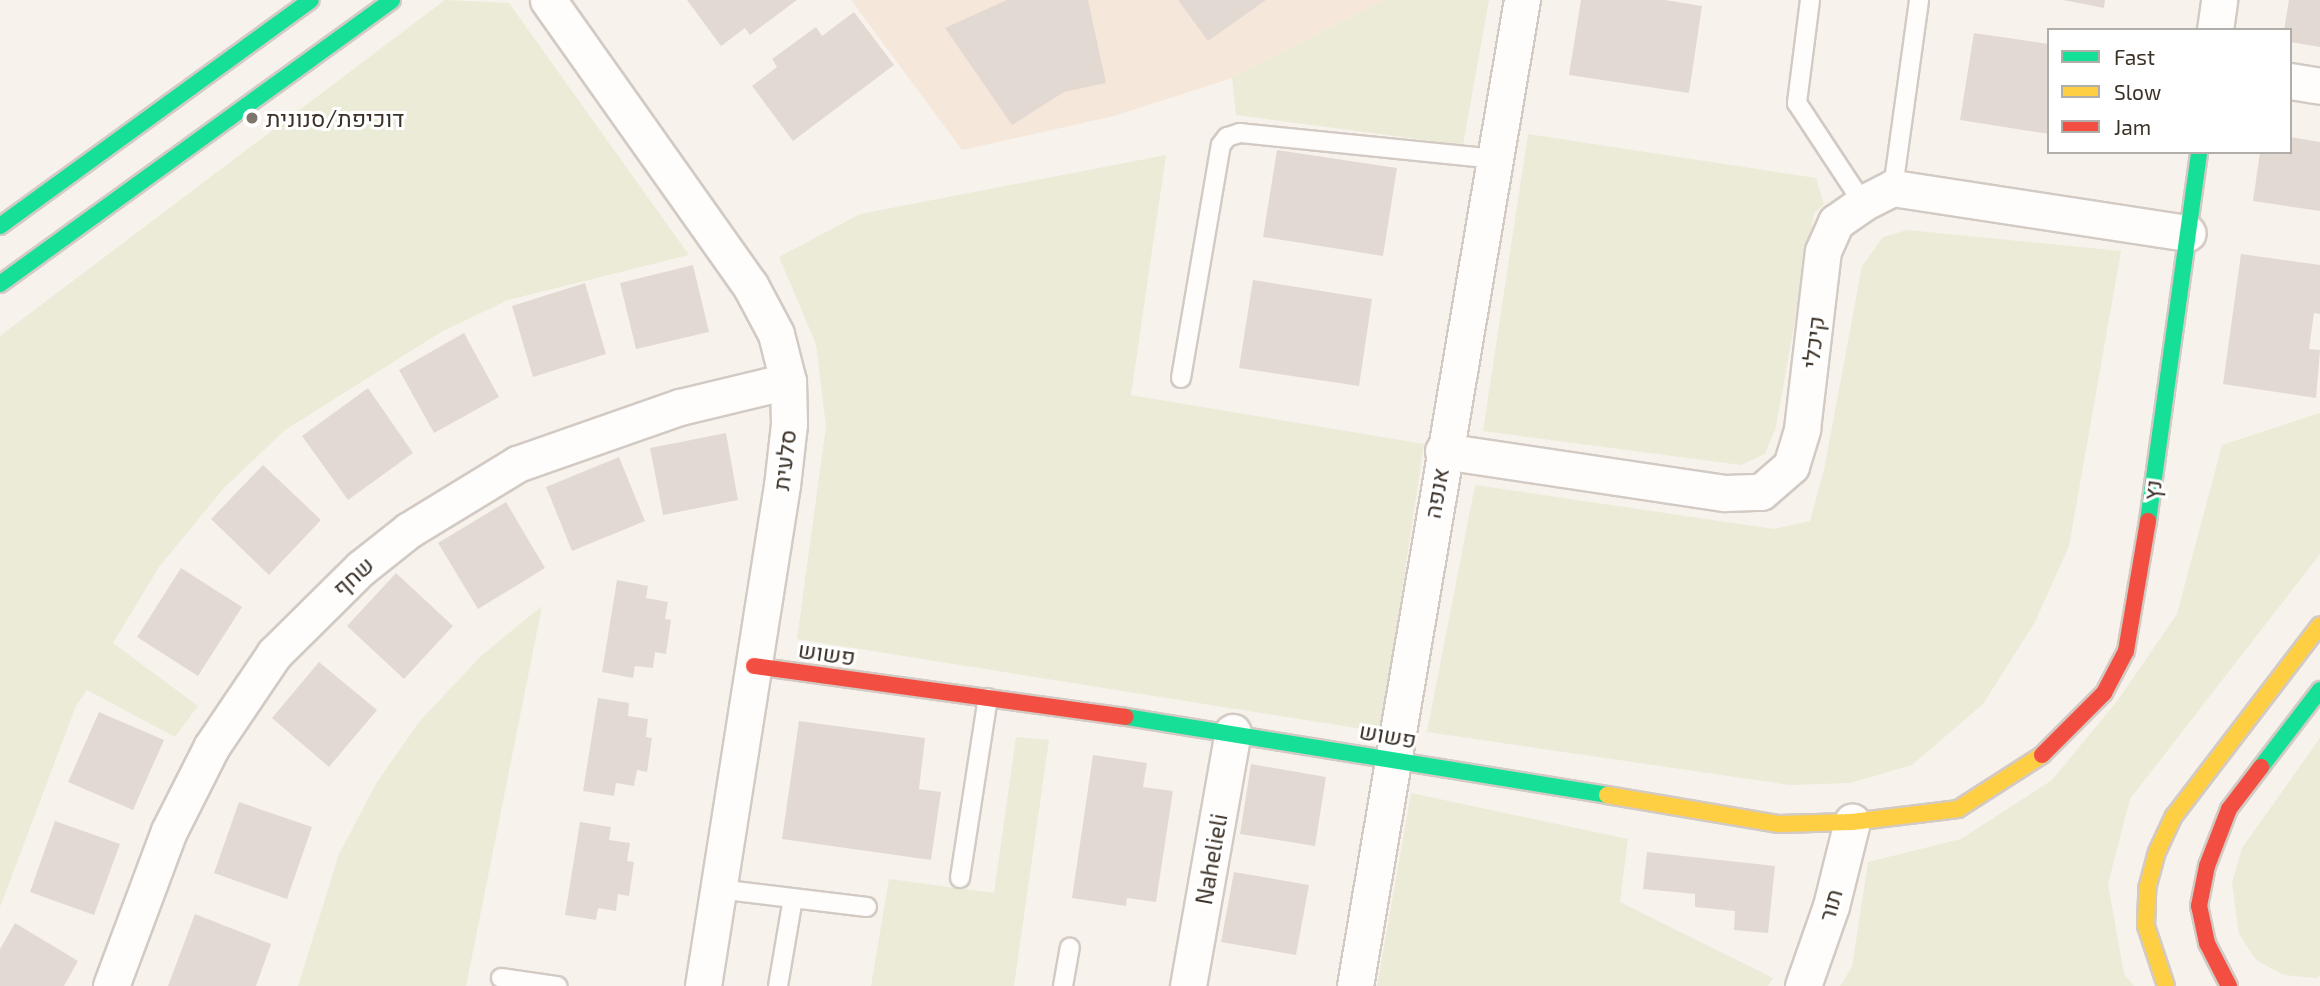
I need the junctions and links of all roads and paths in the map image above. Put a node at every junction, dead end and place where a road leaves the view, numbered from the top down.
1 (311, 0) edge
2 (392, 0) edge
3 (548, 0) edge
4 (1522, 0) edge
5 (1810, 0) edge
6 (1919, 0) edge
7 (2219, 0) edge
8 (2215, 28) edge
9 (2292, 81) edge
10 (2320, 86) edge
11 (2199, 154) edge
12 (1497, 159) junction
13 (1878, 195) junction
14 (0, 226) edge
15 (2188, 233) junction
16 (0, 284) edge
17 (1181, 378) dead end
18 (788, 381) junction
19 (1443, 451) junction
20 (2320, 625) edge
21 (754, 666) junction
22 (2320, 690) edge
23 (988, 698) junction
24 (1233, 732) junction
25 (1391, 758) junction
26 (2008, 780) joint
27 (1852, 822) junction
28 (960, 878) dead end
29 (718, 889) junction
30 (793, 898) junction
31 (867, 907) dead end
32 (1070, 948) dead end
33 (500, 978) dead end
34 (111, 986) edge
35 (557, 986) edge
36 (703, 986) edge
37 (778, 986) edge
38 (1063, 986) edge
39 (1188, 986) edge
40 (1355, 986) edge
41 (1803, 986) edge
42 (2166, 986) edge
43 (2229, 986) edge

1 - 14 main road
2 - 16 main road
3 - 18 street, סלעית
4 - 12 street, אנפה
5 - 13 lane
6 - 13 lane
7 - 8 street
9 - 10 street
11 - 15 main road, נץ
12 - 17 lane
12 - 19 street, אנפה
13 - 15 street
13 - 19 street, קיכלי
15 - 26 main road, נץ
18 - 21 street, סלעית
18 - 34 street, שחף
19 - 25 street, אנפה
20 - 42 main road
21 - 23 main road, פשוש
21 - 29 street, סלעית
22 - 43 main road
23 - 24 main road, פשוש
23 - 28 lane
24 - 25 main road, פשוש
24 - 39 street, Nahelieli
25 - 27 main road, פשוש
25 - 40 street, אנפה
26 - 27 main road, פשוש
27 - 41 street, תור
29 - 30 lane
29 - 36 street, סלעית
30 - 31 lane
30 - 37 lane
32 - 38 lane
33 - 35 lane

